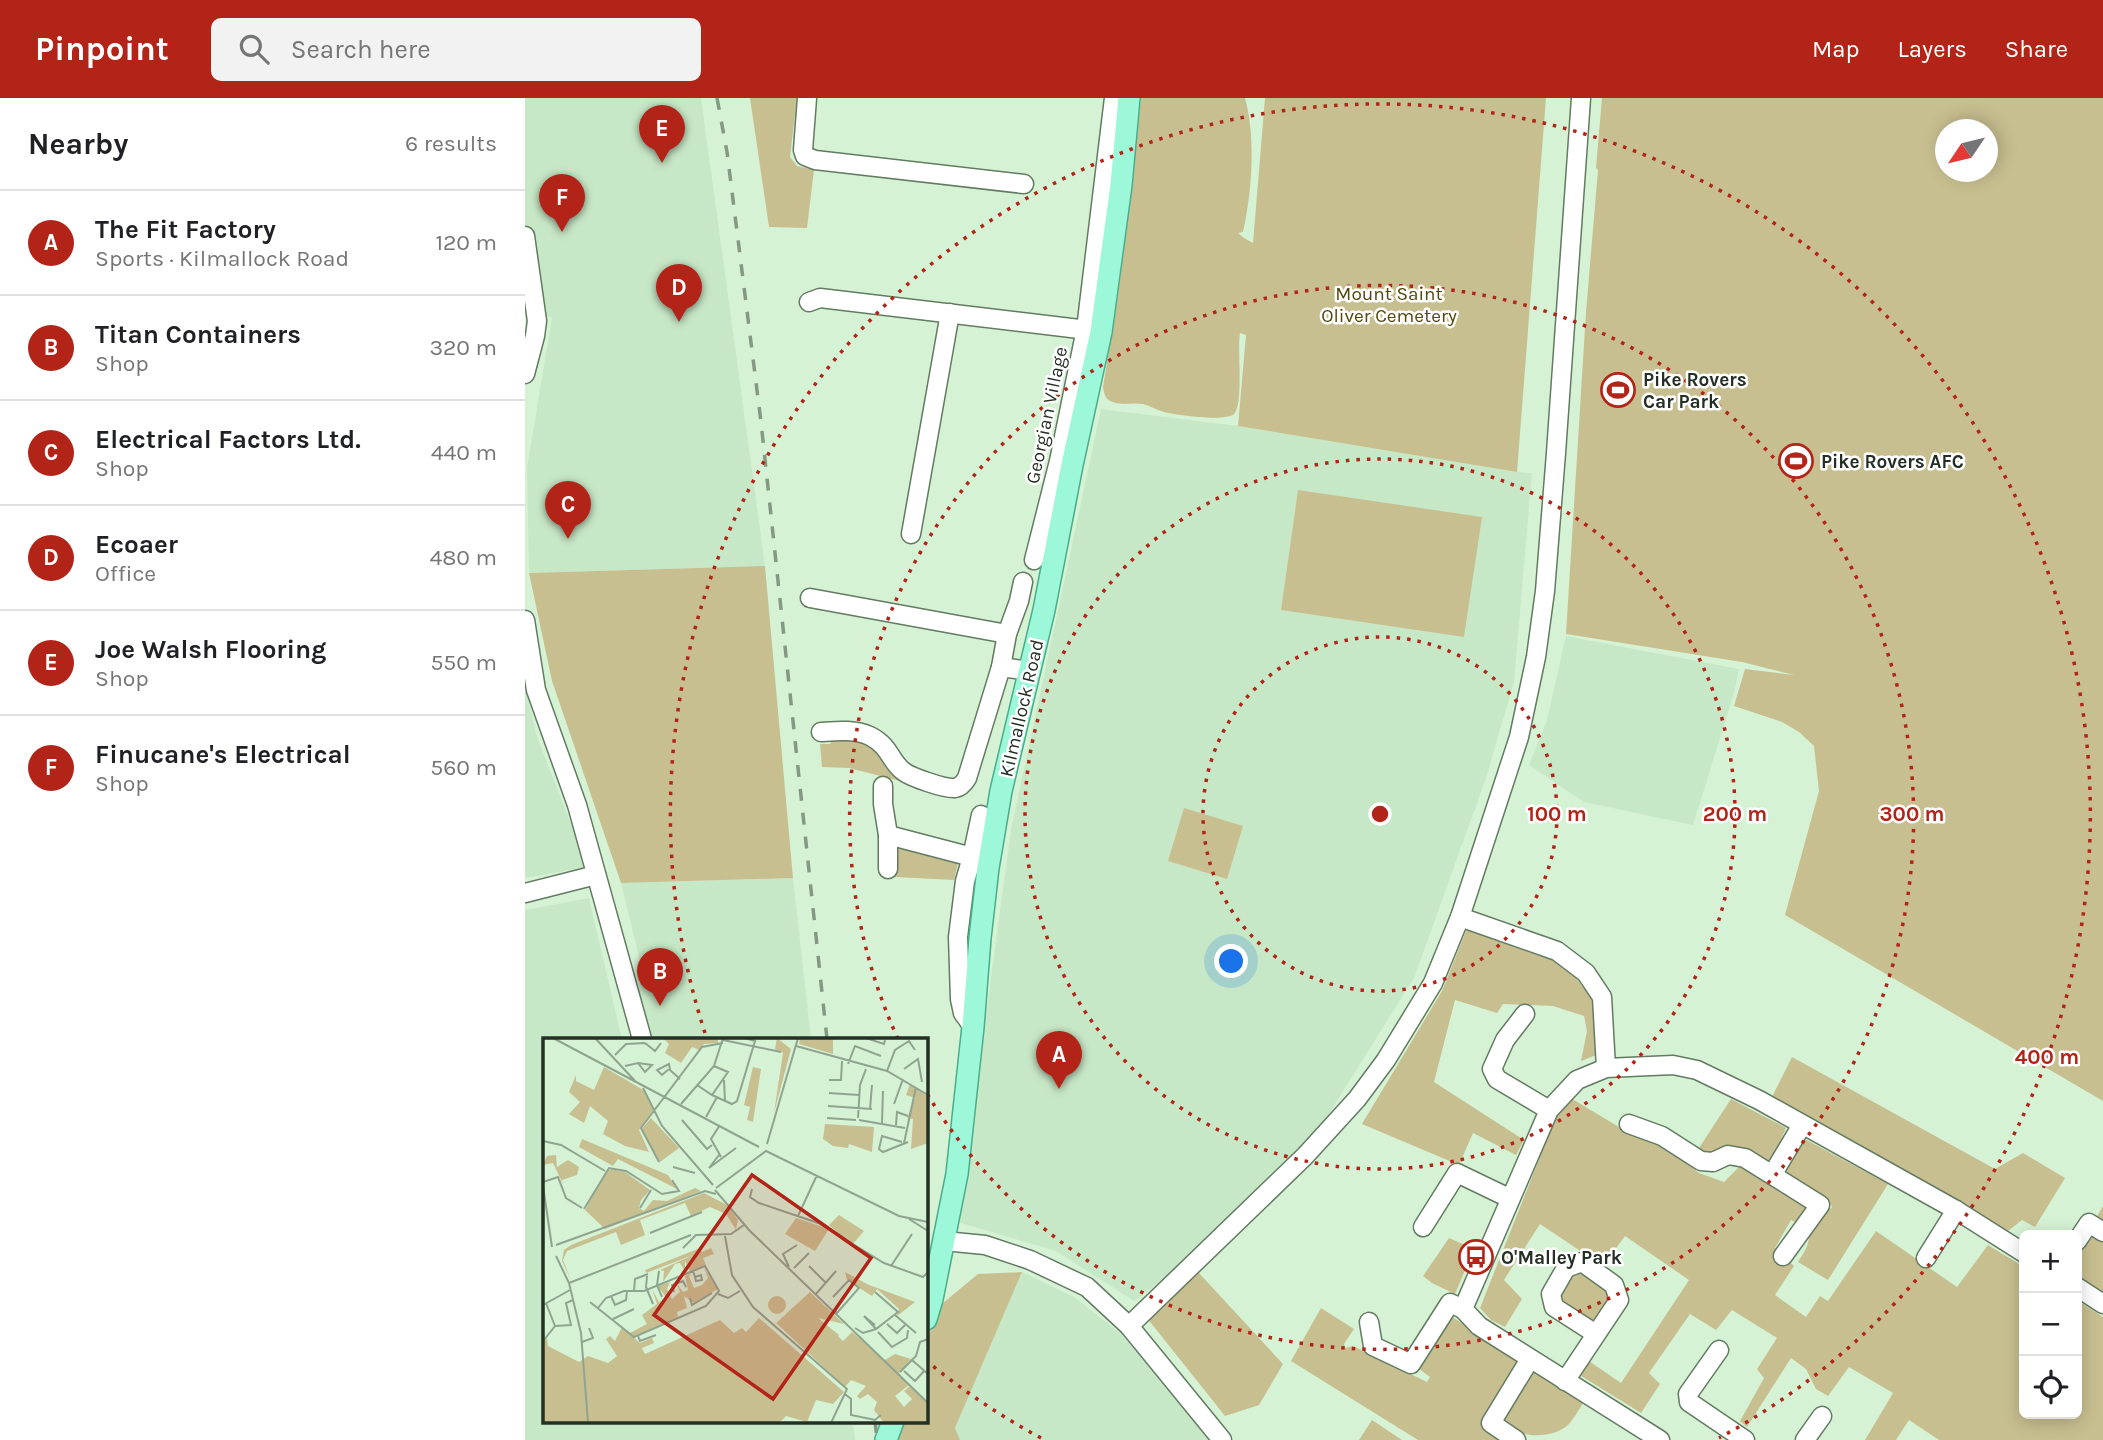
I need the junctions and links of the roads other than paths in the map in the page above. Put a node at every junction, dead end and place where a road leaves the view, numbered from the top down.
1 (807, 98) edge
2 (1114, 98) edge
3 (1129, 98) edge
4 (1581, 98) edge
5 (1024, 184) dead end
6 (1109, 210) junction
7 (525, 236) edge
8 (809, 302) dead end
9 (950, 313) junction
10 (1093, 330) junction
11 (525, 374) edge
12 (1065, 463) junction
13 (911, 534) dead end
14 (1034, 560) dead end
15 (1023, 582) dead end
16 (810, 598) dead end
17 (525, 620) edge
18 (1007, 634) junction
19 (1001, 667) junction
20 (1029, 671) junction
21 (821, 732) dead end
22 (883, 786) dead end
23 (981, 814) dead end
24 (888, 835) junction
25 (972, 857) junction
26 (888, 869) dead end
27 (597, 875) junction
28 (525, 892) edge
29 (1460, 917) junction
30 (958, 937) junction
31 (980, 938) junction
32 (1525, 1014) dead end
33 (973, 1027) junction
34 (642, 1038) edge
35 (1606, 1068) junction
36 (1549, 1110) junction
37 (1629, 1124) dead end
38 (1802, 1125) junction
39 (1772, 1175) junction
40 (1509, 1198) junction
41 (1956, 1210) junction
42 (1423, 1227) dead end
43 (2103, 1232) edge
44 (2082, 1234) edge
45 (944, 1241) junction
46 (2019, 1249) edge
47 (1783, 1256) dead end
48 (1926, 1258) dead end
49 (2082, 1290) edge
50 (2103, 1304) edge
51 (1463, 1310) junction
52 (927, 1316) edge
53 (1369, 1322) dead end
54 (1129, 1326) junction
55 (1596, 1334) dead end
56 (1719, 1350) dead end
57 (1531, 1359) junction
58 (1565, 1381) junction
59 (1822, 1416) dead end
60 (893, 1422) edge
61 (1739, 1438) edge
62 (886, 1440) edge
63 (1222, 1440) edge
64 (1516, 1440) edge
65 (1660, 1440) edge
66 (1805, 1440) edge

1 - 5 street
2 - 6 street
3 - 6 main road, Kilmallock Road
4 - 29 street
6 - 10 main road, Kilmallock Road
7 - 11 street
8 - 9 street, Georgian Village
9 - 10 street, Georgian Village
9 - 13 street
10 - 12 main road, Kilmallock Road
12 - 14 street, Georgian Village
12 - 20 main road, Kilmallock Road
15 - 18 street
16 - 18 street
17 - 27 street
18 - 19 street
19 - 20 street
19 - 21 street
20 - 31 main road, Kilmallock Road
22 - 24 street
23 - 25 street
24 - 25 street
24 - 26 street
25 - 30 street
27 - 28 street
27 - 34 street
29 - 35 street
29 - 54 street
30 - 31 street
30 - 33 street
31 - 33 main road, Kilmallock Road
32 - 36 street
33 - 45 main road, Kilmallock Road
35 - 36 street
35 - 38 street
36 - 40 street
37 - 39 street
38 - 39 street
38 - 41 street
39 - 47 street
40 - 42 street
40 - 51 street
41 - 46 street
41 - 48 street
43 - 44 street
45 - 52 main road, Kilmallock Road
45 - 54 street
49 - 50 street
51 - 53 street
51 - 57 street
54 - 63 street
55 - 58 street
56 - 61 street
57 - 58 street
57 - 64 street
58 - 65 street
59 - 66 street
60 - 62 main road

